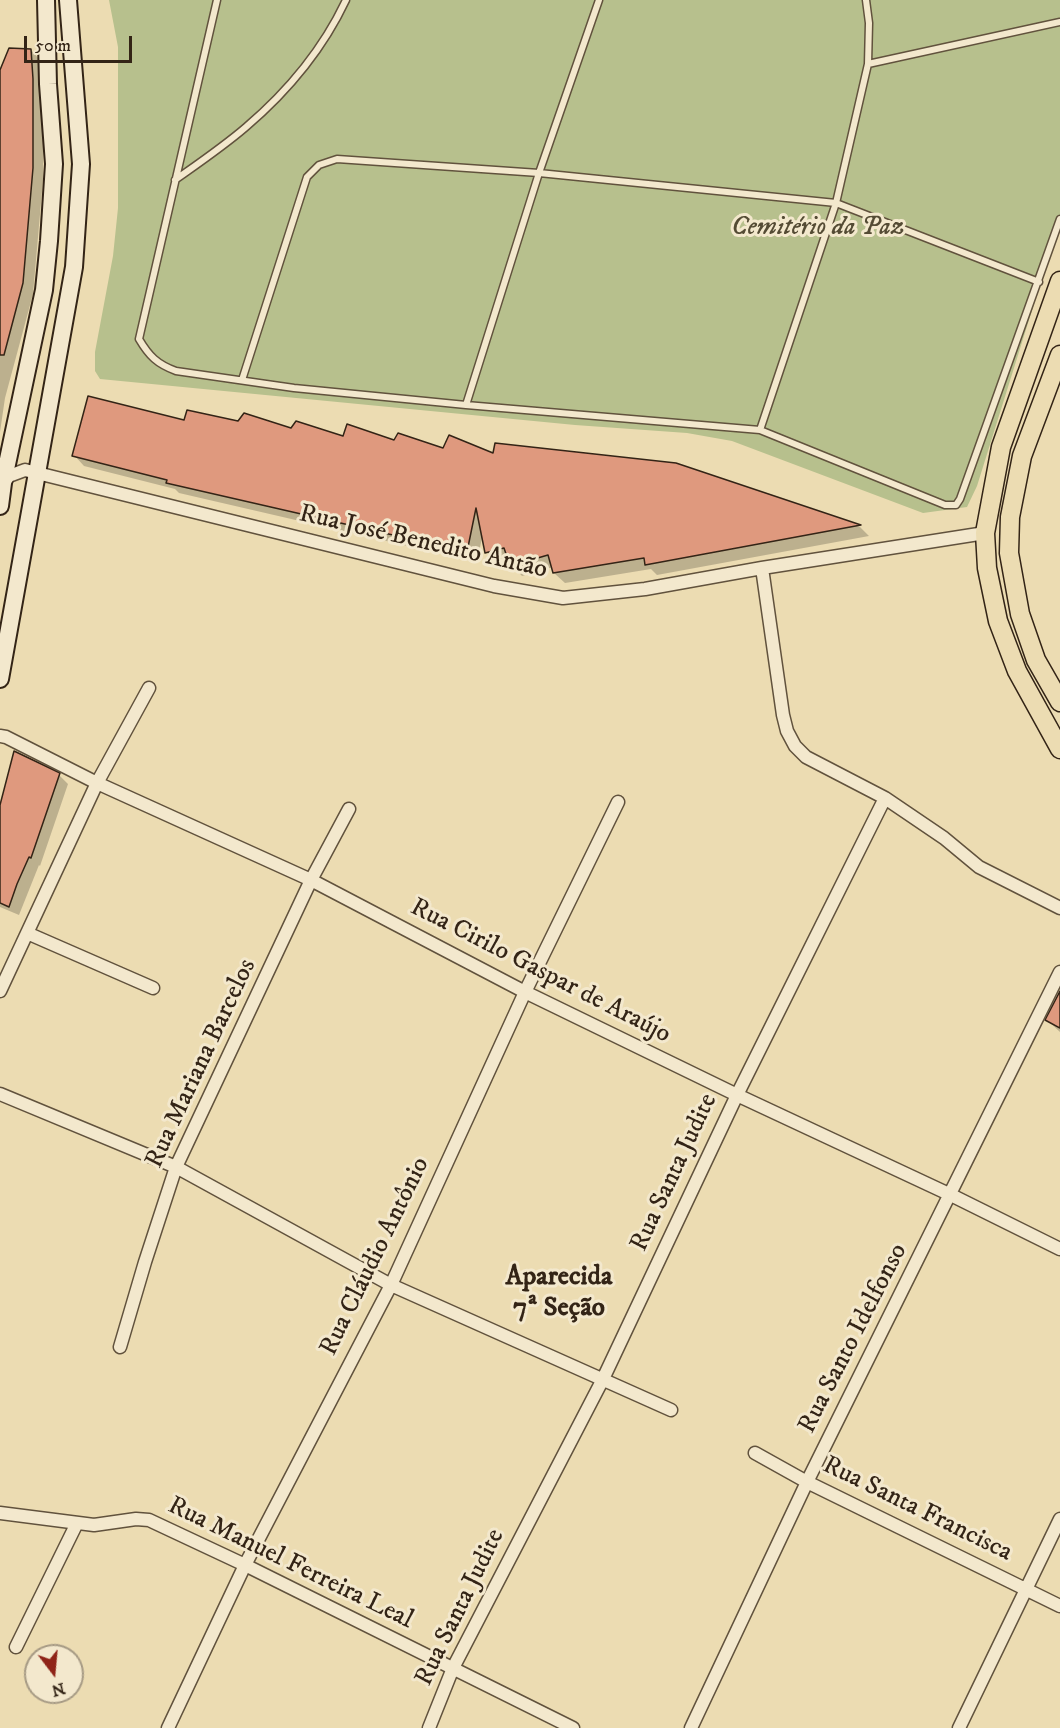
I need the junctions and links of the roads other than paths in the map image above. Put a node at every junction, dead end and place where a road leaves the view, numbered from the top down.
1 (46, 0) edge
2 (68, 0) edge
3 (217, 0) edge
4 (346, 0) edge
5 (599, 0) edge
6 (866, 0) edge
7 (1060, 22) edge
8 (868, 64) junction
9 (539, 173) junction
10 (175, 180) junction
11 (836, 203) junction
12 (1060, 219) edge
13 (1060, 281) edge
14 (1039, 282) junction
15 (1060, 355) edge
16 (242, 380) junction
17 (466, 405) junction
18 (760, 430) junction
19 (36, 474) junction
20 (3, 483) junction
21 (0, 506) edge
22 (985, 533) junction
23 (762, 568) junction
24 (0, 680) edge
25 (148, 688) dead end
26 (1060, 702) edge
27 (0, 736) edge
28 (1060, 749) edge
29 (97, 783) junction
30 (885, 798) junction
31 (618, 802) dead end
32 (350, 809) dead end
33 (311, 880) junction
34 (1060, 908) edge
35 (27, 933) junction
36 (1060, 972) edge
37 (153, 988) dead end
38 (0, 991) edge
39 (525, 992) junction
40 (0, 1094) edge
41 (737, 1095) junction
42 (176, 1167) junction
43 (951, 1195) junction
44 (1060, 1249) edge
45 (391, 1285) junction
46 (120, 1347) dead end
47 (603, 1379) junction
48 (671, 1410) dead end
49 (755, 1453) dead end
50 (807, 1482) junction
51 (0, 1513) edge
52 (1060, 1519) edge
53 (77, 1523) junction
54 (245, 1565) junction
55 (1027, 1589) junction
56 (1060, 1606) edge
57 (16, 1647) dead end
58 (453, 1668) junction
59 (168, 1728) edge
60 (429, 1728) edge
61 (573, 1728) edge
62 (692, 1728) edge
63 (959, 1728) edge

1 - 20 main road
2 - 19 main road
3 - 10 lane
4 - 10 lane
5 - 9 lane
6 - 8 lane
7 - 8 lane
8 - 11 lane
9 - 11 lane
9 - 16 lane
9 - 17 lane
10 - 16 lane
11 - 14 lane
11 - 18 lane
12 - 14 lane
13 - 22 main road
14 - 18 lane
15 - 26 main road
16 - 17 lane
17 - 18 lane
19 - 20 street, Rua José Benedito Antão
19 - 23 street, Rua José Benedito Antão
19 - 24 main road
20 - 21 main road
22 - 23 street, Rua José Benedito Antão
22 - 28 main road
23 - 30 street
25 - 29 street
27 - 29 street, Rua Cirilo Gaspar de Araújo
29 - 33 street, Rua Cirilo Gaspar de Araújo
29 - 35 street
30 - 34 street
30 - 41 street, Rua Santa Judite
31 - 39 street, Rua Cláudio Antônio
32 - 33 street, Rua Mariana Barcelos
33 - 39 street, Rua Cirilo Gaspar de Araújo
33 - 42 street, Rua Mariana Barcelos
35 - 37 street
35 - 38 street
36 - 43 street, Rua Santo Idelfonso
39 - 41 street, Rua Cirilo Gaspar de Araújo
39 - 45 street, Rua Cláudio Antônio
40 - 42 street
41 - 43 street, Rua Cirilo Gaspar de Araújo
41 - 47 street, Rua Santa Judite
42 - 45 street
42 - 46 street, Rua Mariana Barcelos
43 - 44 street, Rua Cirilo Gaspar de Araújo
43 - 50 street, Rua Santo Idelfonso
45 - 47 street
45 - 54 street, Rua Cláudio Antônio
47 - 48 street
47 - 58 street, Rua Santa Judite
49 - 50 street, Rua Santa Francisca
50 - 55 street, Rua Santa Francisca
50 - 62 street, Rua Santo Idelfonso
51 - 53 street, Rua Manuel Ferreira Leal
52 - 55 street
53 - 54 street, Rua Manuel Ferreira Leal
53 - 57 street
54 - 58 street, Rua Manuel Ferreira Leal
54 - 59 street, Rua Cláudio Antônio
55 - 56 street, Rua Santa Francisca
55 - 63 street
58 - 60 street, Rua Santa Judite
58 - 61 street, Rua Manuel Ferreira Leal

